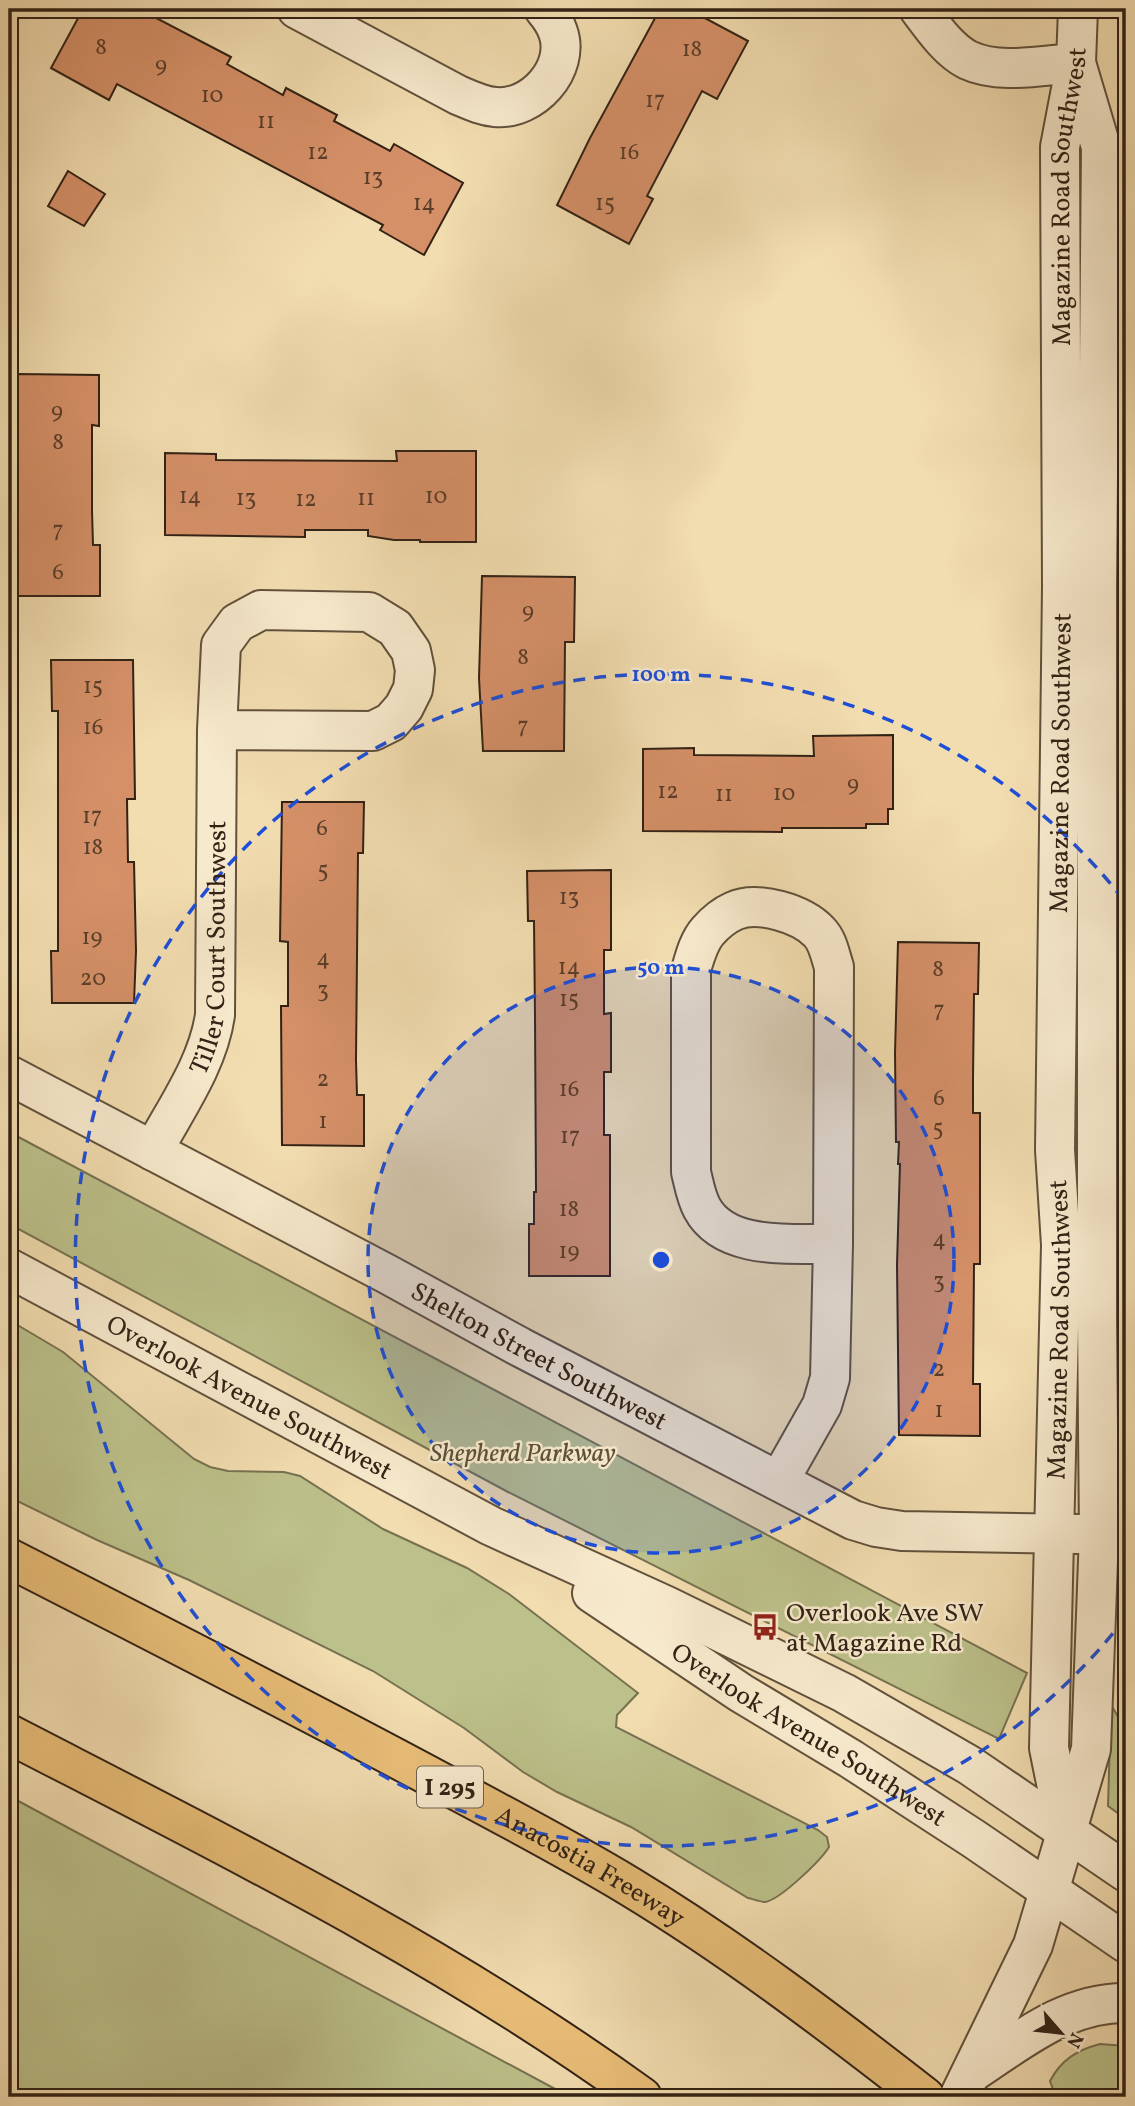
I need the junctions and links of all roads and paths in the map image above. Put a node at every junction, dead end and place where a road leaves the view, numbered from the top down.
1 (297, 9) edge
2 (544, 9) edge
3 (919, 9) edge
4 (1078, 9) edge
5 (1076, 63) junction
6 (1095, 588) edge
7 (217, 730) junction
8 (9, 1075) edge
9 (153, 1151) junction
10 (833, 1244) junction
11 (1095, 1247) edge
12 (9, 1268) edge
13 (779, 1480) junction
14 (491, 1526) junction
15 (1055, 1534) junction
16 (1099, 1534) junction
17 (9, 1558) edge
18 (9, 1734) edge
19 (1066, 1830) junction
20 (1126, 1872) edge
21 (1051, 1892) junction
22 (1126, 1943) edge
23 (1126, 2003) edge
24 (965, 2085) edge
25 (642, 2097) edge
26 (925, 2097) edge

1 - 2 street
3 - 5 street
4 - 5 street, Magazine Road Southwest
5 - 6 street, Magazine Road Southwest
6 - 11 street, Magazine Road Southwest
7 - 7 street, Tiller Court Southwest
7 - 9 street, Tiller Court Southwest
8 - 9 street, Shelton Street Southwest
9 - 13 street, Shelton Street Southwest
10 - 10 street
10 - 13 street
11 - 15 street, Magazine Road Southwest
11 - 16 street, Magazine Road Southwest
12 - 14 street, Overlook Avenue Southwest
13 - 15 street, Shelton Street Southwest
14 - 19 street, Overlook Avenue Southwest
14 - 21 street, Overlook Avenue Southwest
15 - 16 street, Shelton Street Southwest
15 - 19 street, Magazine Road Southwest
16 - 19 street, Magazine Road Southwest
17 - 26 highway, Anacostia Freeway / I 295
18 - 25 highway
19 - 20 street, Overlook Avenue Southwest
19 - 21 street
21 - 22 street, Overlook Avenue Southwest
21 - 24 street
23 - 24 street

